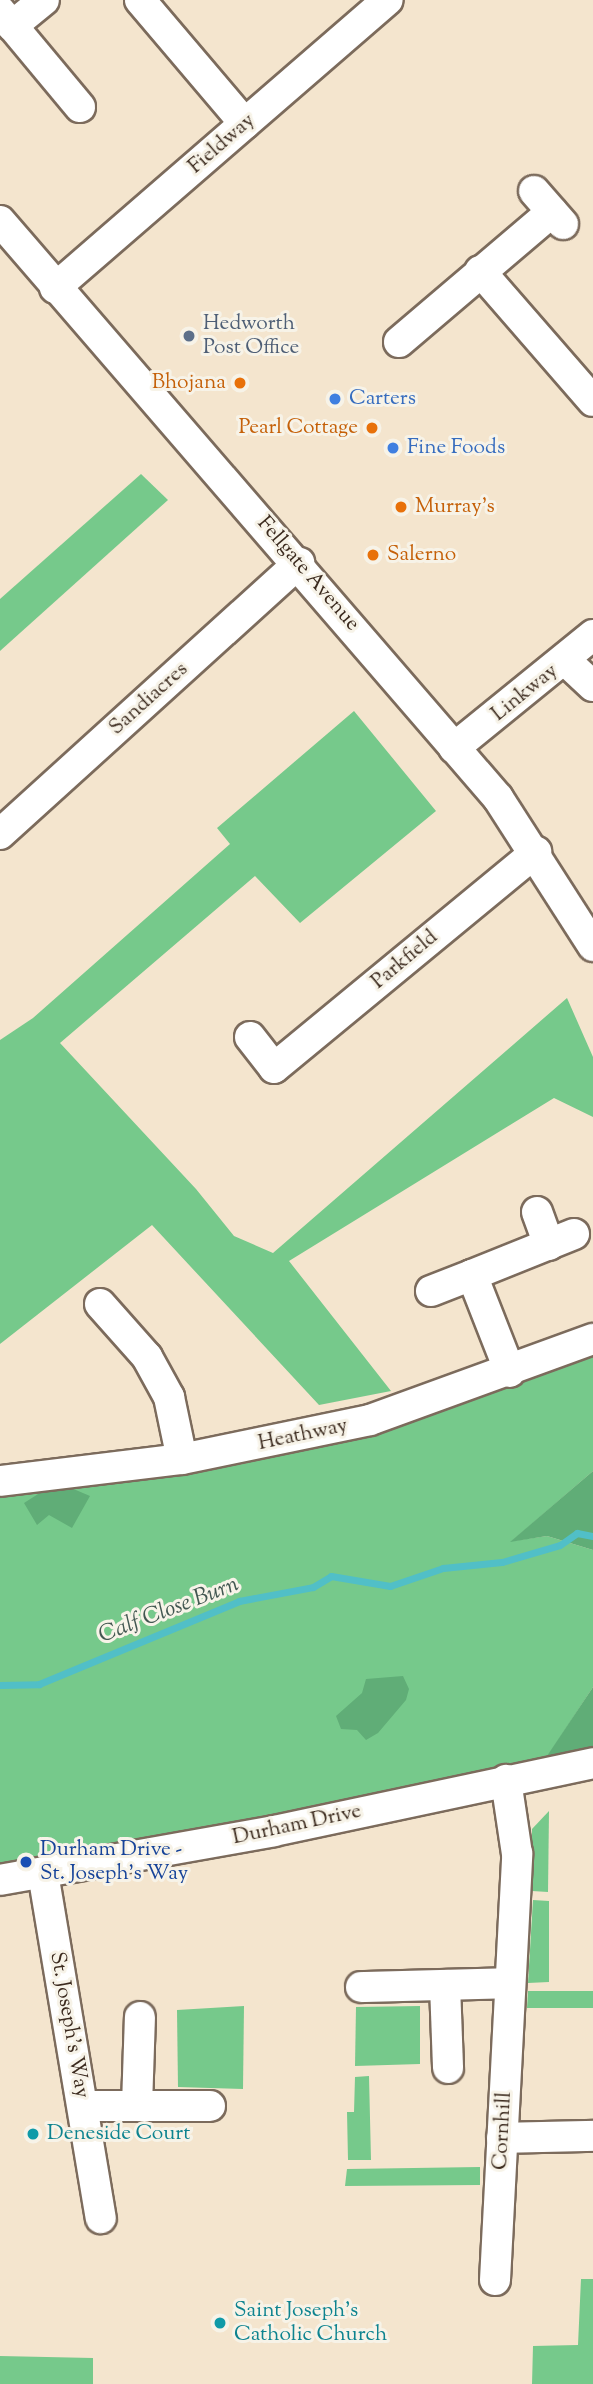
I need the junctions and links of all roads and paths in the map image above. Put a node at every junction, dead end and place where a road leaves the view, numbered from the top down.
1 (44, 0) edge
2 (140, 0) edge
3 (388, 0) edge
4 (6, 19) edge
5 (80, 107) dead end
6 (245, 124) junction
7 (549, 209) dead end
8 (0, 220) edge
9 (480, 271) junction
10 (55, 288) junction
11 (399, 342) dead end
12 (593, 401) edge
13 (299, 563) junction
14 (593, 635) edge
15 (565, 660) junction
16 (593, 686) edge
17 (454, 748) junction
18 (0, 834) edge
19 (536, 852) junction
20 (593, 946) edge
21 (250, 1037) dead end
22 (537, 1212) dead end
23 (472, 1275) junction
24 (431, 1291) dead end
25 (100, 1304) dead end
26 (593, 1339) edge
27 (510, 1372) junction
28 (182, 1459) junction
29 (0, 1480) edge
30 (593, 1763) edge
31 (506, 1780) junction
32 (43, 1873) junction
33 (0, 1880) edge
34 (510, 1983) junction
35 (445, 1984) junction
36 (361, 1987) dead end
37 (140, 2017) dead end
38 (448, 2068) dead end
39 (83, 2106) junction
40 (137, 2106) junction
41 (210, 2106) dead end
42 (593, 2136) edge
43 (502, 2138) junction
44 (101, 2218) dead end
45 (495, 2280) dead end

1 - 4 street
2 - 6 street
3 - 6 street, Fieldway
4 - 5 street
6 - 10 street, Fieldway
7 - 9 street
8 - 10 street, Fellgate Avenue
9 - 11 street
9 - 12 street
10 - 13 street, Fellgate Avenue
13 - 17 street, Fellgate Avenue
13 - 18 street, Sandiacres
14 - 15 street, Linkway
15 - 16 street
15 - 17 street, Linkway
17 - 19 street, Fellgate Avenue
19 - 20 street, Fellgate Avenue
19 - 21 street, Parkfield
22 - 23 street
23 - 24 street
23 - 27 street
25 - 28 street
26 - 27 street, Heathway
27 - 28 street, Heathway
28 - 29 street, Heathway
30 - 31 street, Durham Drive
31 - 32 street, Durham Drive
31 - 34 street, Cornhill
32 - 33 street, Durham Drive
32 - 39 street, St. Joseph's Way
34 - 35 street
34 - 43 street, Cornhill
35 - 36 street
35 - 38 street
37 - 40 street
39 - 40 street
39 - 44 street, St. Joseph's Way
40 - 41 street
42 - 43 street
43 - 45 street, Cornhill

